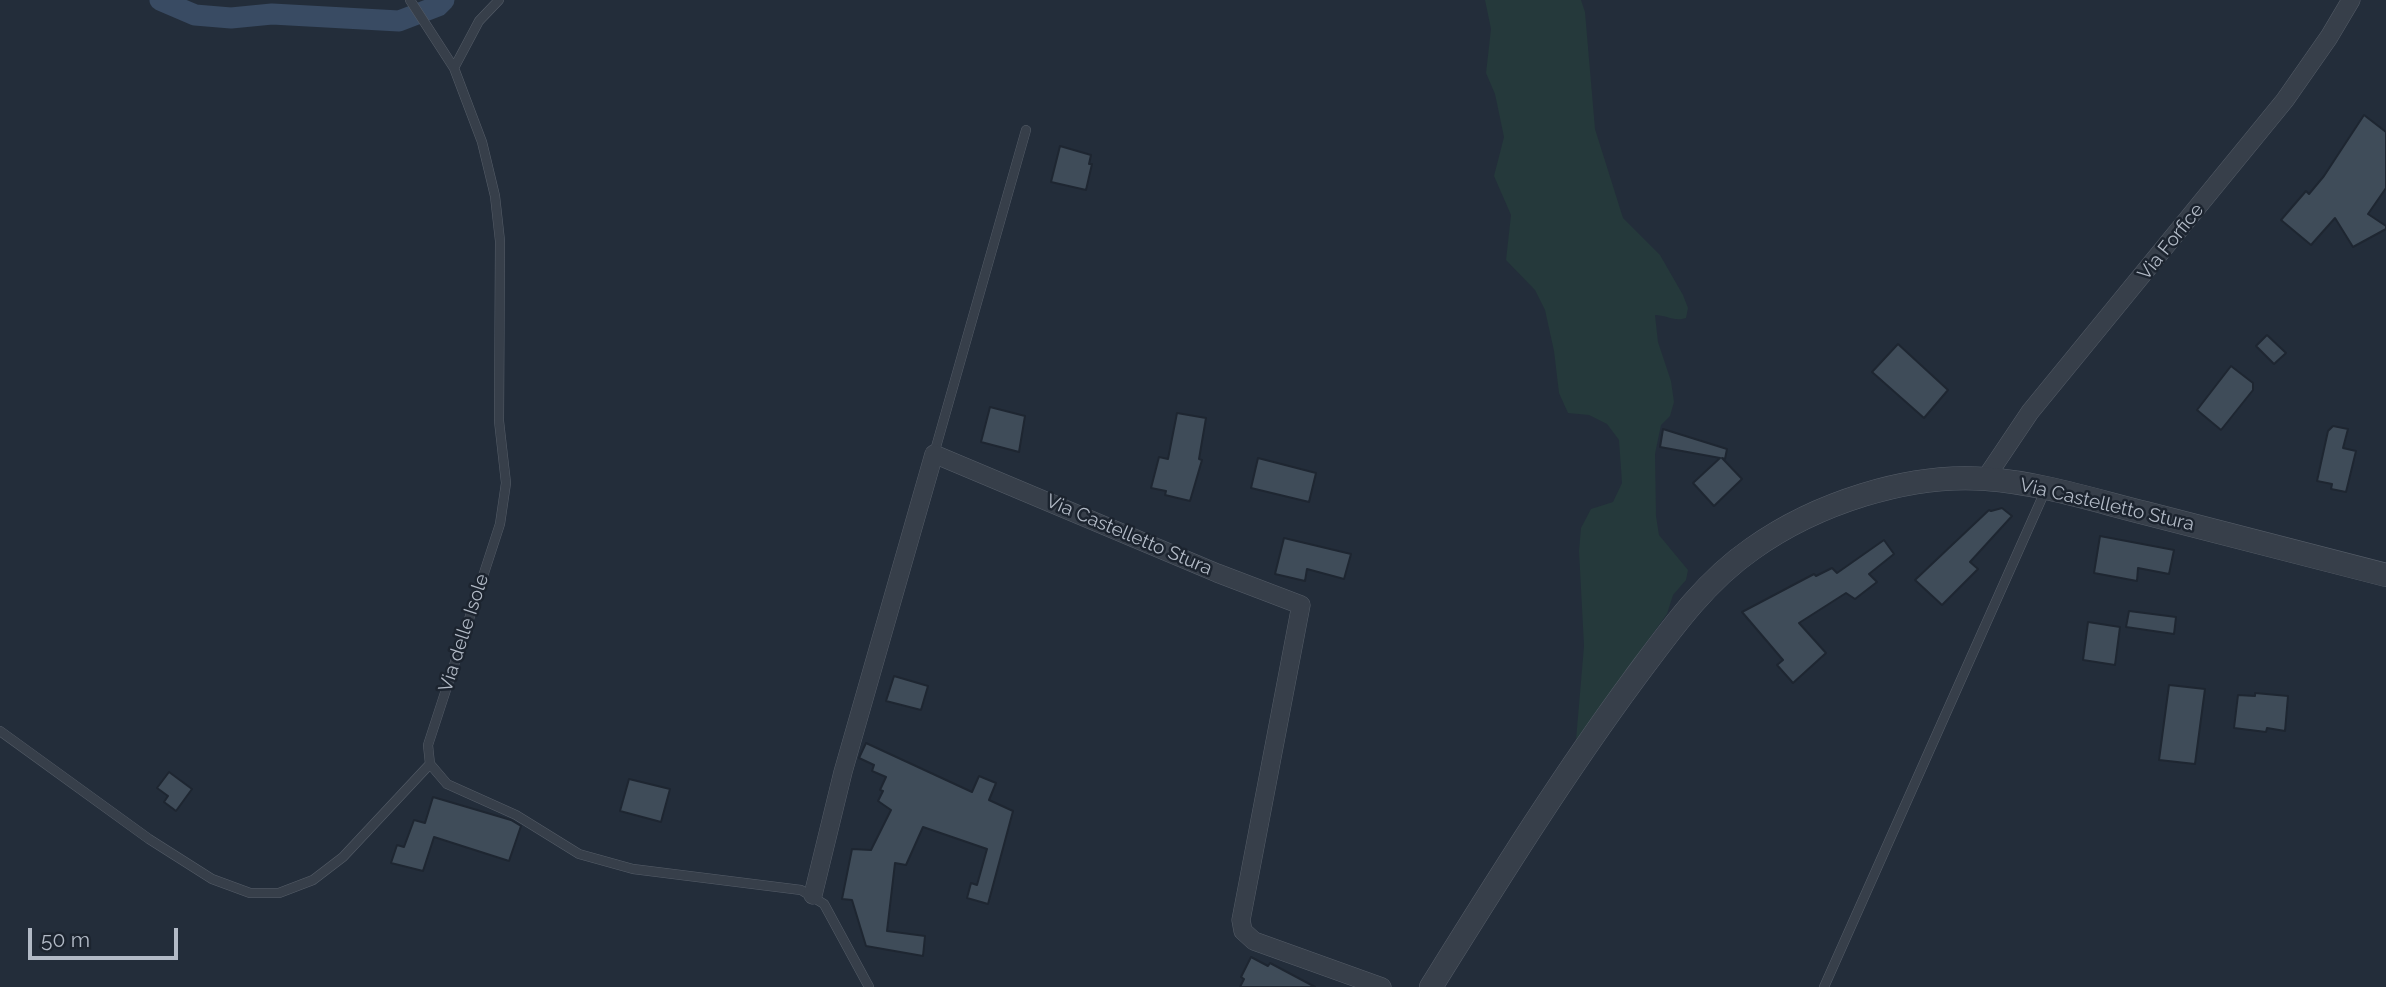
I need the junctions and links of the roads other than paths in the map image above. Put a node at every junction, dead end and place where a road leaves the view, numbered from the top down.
1 (410, 0) edge
2 (499, 0) edge
3 (2351, 0) edge
4 (454, 68) junction
5 (1026, 130) dead end
6 (934, 454) junction
7 (1985, 479) junction
8 (2047, 488) junction
9 (2386, 575) edge
10 (0, 731) edge
11 (430, 764) junction
12 (813, 895) junction
13 (869, 987) edge
14 (1382, 987) edge
15 (1431, 987) edge
16 (1824, 987) edge

1 - 4 lane, Via delle Isole
2 - 4 lane
3 - 7 street, Via Forfice
4 - 11 lane, Via delle Isole
5 - 6 lane
6 - 12 street
6 - 14 street, Via Castelletto Stura
7 - 8 street, Via Castelletto Stura
7 - 15 street, Via Castelletto Stura
8 - 9 street, Via Castelletto Stura
8 - 16 lane
10 - 11 lane
11 - 12 lane
12 - 13 lane

